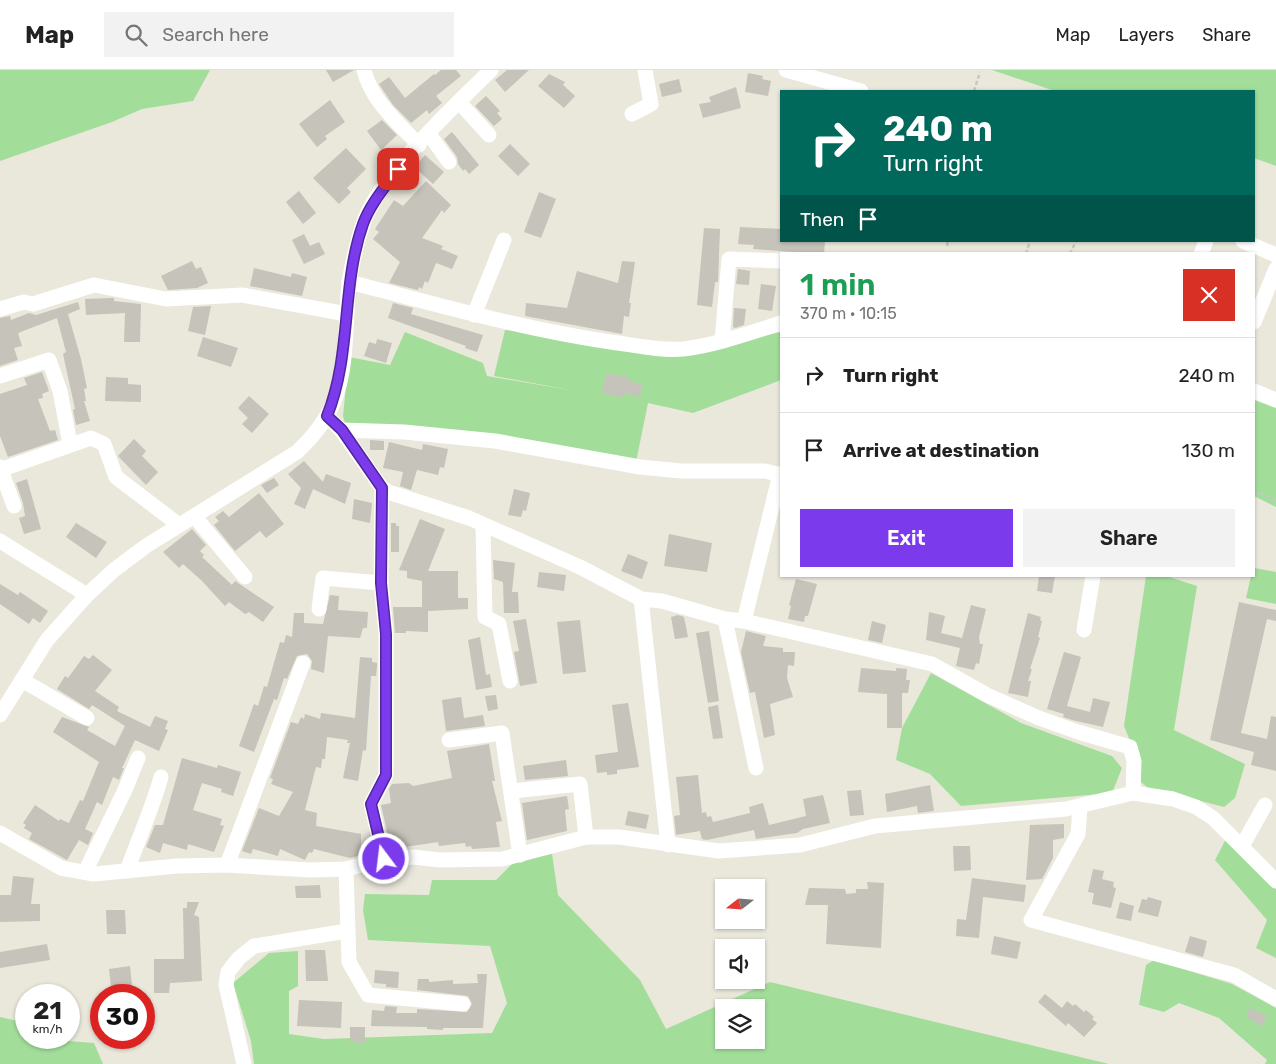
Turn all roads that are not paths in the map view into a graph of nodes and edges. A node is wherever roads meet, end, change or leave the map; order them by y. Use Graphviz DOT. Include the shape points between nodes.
graph roads {
  1 [pos="364,70"];
  2 [pos="491,70"];
  3 [pos="645,70"];
  4 [pos="786,70"];
  5 [pos="821,86"];
  6 [pos="853,90"];
  7 [pos="459,102"];
  8 [pos="632,114"];
  9 [pos="429,134"];
  10 [pos="489,135"];
  11 [pos="419,145"];
  12 [pos="449,162"];
  13 [pos="504,240"];
  14 [pos="1246,242"];
  15 [pos="1276,254"];
  16 [pos="780,261"];
  17 [pos="1276,269"];
  18 [pos="349,282"];
  19 [pos="0,309"];
  20 [pos="347,314"];
  21 [pos="474,315"];
  22 [pos="1255,320"];
  23 [pos="780,323"];
  24 [pos="722,341"];
  25 [pos="0,376"];
  26 [pos="1255,391"];
  27 [pos="1276,400"];
  28 [pos="327,416"];
  29 [pos="342,430"];
  30 [pos="70,444"];
  31 [pos="0,469"];
  32 [pos="780,475"];
  33 [pos="382,488"];
  34 [pos="14,506"];
  35 [pos="195,517"];
  36 [pos="179,525"];
  37 [pos="483,525"];
  38 [pos="0,541"];
  39 [pos="245,577"];
  40 [pos="1093,577"];
  41 [pos="381,583"];
  42 [pos="87,595"];
  43 [pos="641,599"];
  44 [pos="319,609"];
  45 [pos="725,619"];
  46 [pos="744,620"];
  47 [pos="1084,630"];
  48 [pos="303,663"];
  49 [pos="22,680"];
  50 [pos="510,681"];
  51 [pos="0,715"];
  52 [pos="87,718"];
  53 [pos="449,740"];
  54 [pos="138,758"];
  55 [pos="756,768"];
  56 [pos="161,777"];
  57 [pos="512,790"];
  58 [pos="1133,793"];
  59 [pos="1265,805"];
  60 [pos="1080,807"];
  61 [pos="0,833"];
  62 [pos="586,837"];
  63 [pos="668,845"];
  64 [pos="1242,846"];
  65 [pos="520,855"];
  66 [pos="384,859"];
  67 [pos="227,865"];
  68 [pos="346,869"];
  69 [pos="127,871"];
  70 [pos="85,872"];
  71 [pos="1276,881"];
  72 [pos="347,931"];
  73 [pos="1276,999"];
  74 [pos="464,1004"];
  75 [pos="244,1064"];
  1 -- 11 [label="street" via="367,83 387,111"];
  2 -- 7 [label="street"];
  3 -- 8 [label="street" via="651,104"];
  4 -- 5 [label="street"];
  5 -- 6 [label="street"];
  7 -- 9 [label="street"];
  7 -- 10 [label="street"];
  9 -- 11 [label="street"];
  9 -- 12 [label="street"];
  11 -- 18 [label="street" via="381,192 363,223"];
  13 -- 21 [label="street"];
  14 -- 15 [label="street"];
  16 -- 24 [label="street" via="729,259"];
  17 -- 22 [label="street"];
  18 -- 20 [label="street"];
  18 -- 21 [label="street"];
  19 -- 20 [label="street" via="24,302 33,304 94,286 166,299 242,295"];
  20 -- 28 [label="street" via="341,376"];
  21 -- 24 [label="street" via="569,336 652,347 680,349"];
  23 -- 24 [label="street"];
  25 -- 30 [label="street" via="50,360 60,390"];
  26 -- 27 [label="street"];
  28 -- 29 [label="street"];
  28 -- 35 [label="street" via="297,452"];
  29 -- 32 [label="street" via="495,441 640,467 680,471 765,471"];
  29 -- 33 [label="street"];
  30 -- 31 [label="street"];
  30 -- 36 [label="street" via="91,438 104,444 116,477"];
  31 -- 34 [label="street"];
  32 -- 46 [label="street"];
  33 -- 37 [label="street" via="407,500"];
  33 -- 41 [label="street"];
  35 -- 36 [label="street"];
  35 -- 39 [label="street"];
  36 -- 42 [label="street" via="146,546"];
  37 -- 43 [label="street" via="580,567"];
  37 -- 50 [label="street" via="485,617 499,624"];
  38 -- 42 [label="street"];
  40 -- 47 [label="street"];
  41 -- 44 [label="street" via="323,578"];
  41 -- 66 [label="street" via="386,634 386,775 371,804"];
  42 -- 49 [label="street" via="47,640"];
  43 -- 45 [label="street"];
  43 -- 63 [label="street"];
  45 -- 46 [label="street"];
  45 -- 55 [label="street"];
  46 -- 58 [label="street" via="932,664 987,695 1039,718 1130,747 1134,760"];
  48 -- 67 [label="street"];
  49 -- 51 [label="street"];
  49 -- 52 [label="street"];
  53 -- 57 [label="street" via="502,733"];
  54 -- 70 [label="street"];
  56 -- 69 [label="street" via="151,813"];
  57 -- 62 [label="street" via="580,784"];
  57 -- 65 [label="street"];
  58 -- 60 [label="street"];
  58 -- 64 [label="street" via="1173,799 1196,808 1213,818"];
  59 -- 64 [label="street"];
  60 -- 63 [label="street" via="875,826 800,845 719,851"];
  60 -- 73 [label="street" via="1078,834 1031,920 1234,975"];
  61 -- 70 [label="street" via="61,868"];
  62 -- 63 [label="street" via="619,837"];
  62 -- 65 [label="street"];
  64 -- 71 [label="street"];
  65 -- 66 [label="street" via="502,859"];
  66 -- 68 [label="street"];
  67 -- 68 [label="street"];
  67 -- 69 [label="street"];
  68 -- 72 [label="street"];
  69 -- 70 [label="street"];
  72 -- 74 [label="street" via="349,962 368,995"];
  72 -- 75 [label="street" via="254,946 228,972 226,984"];
}
